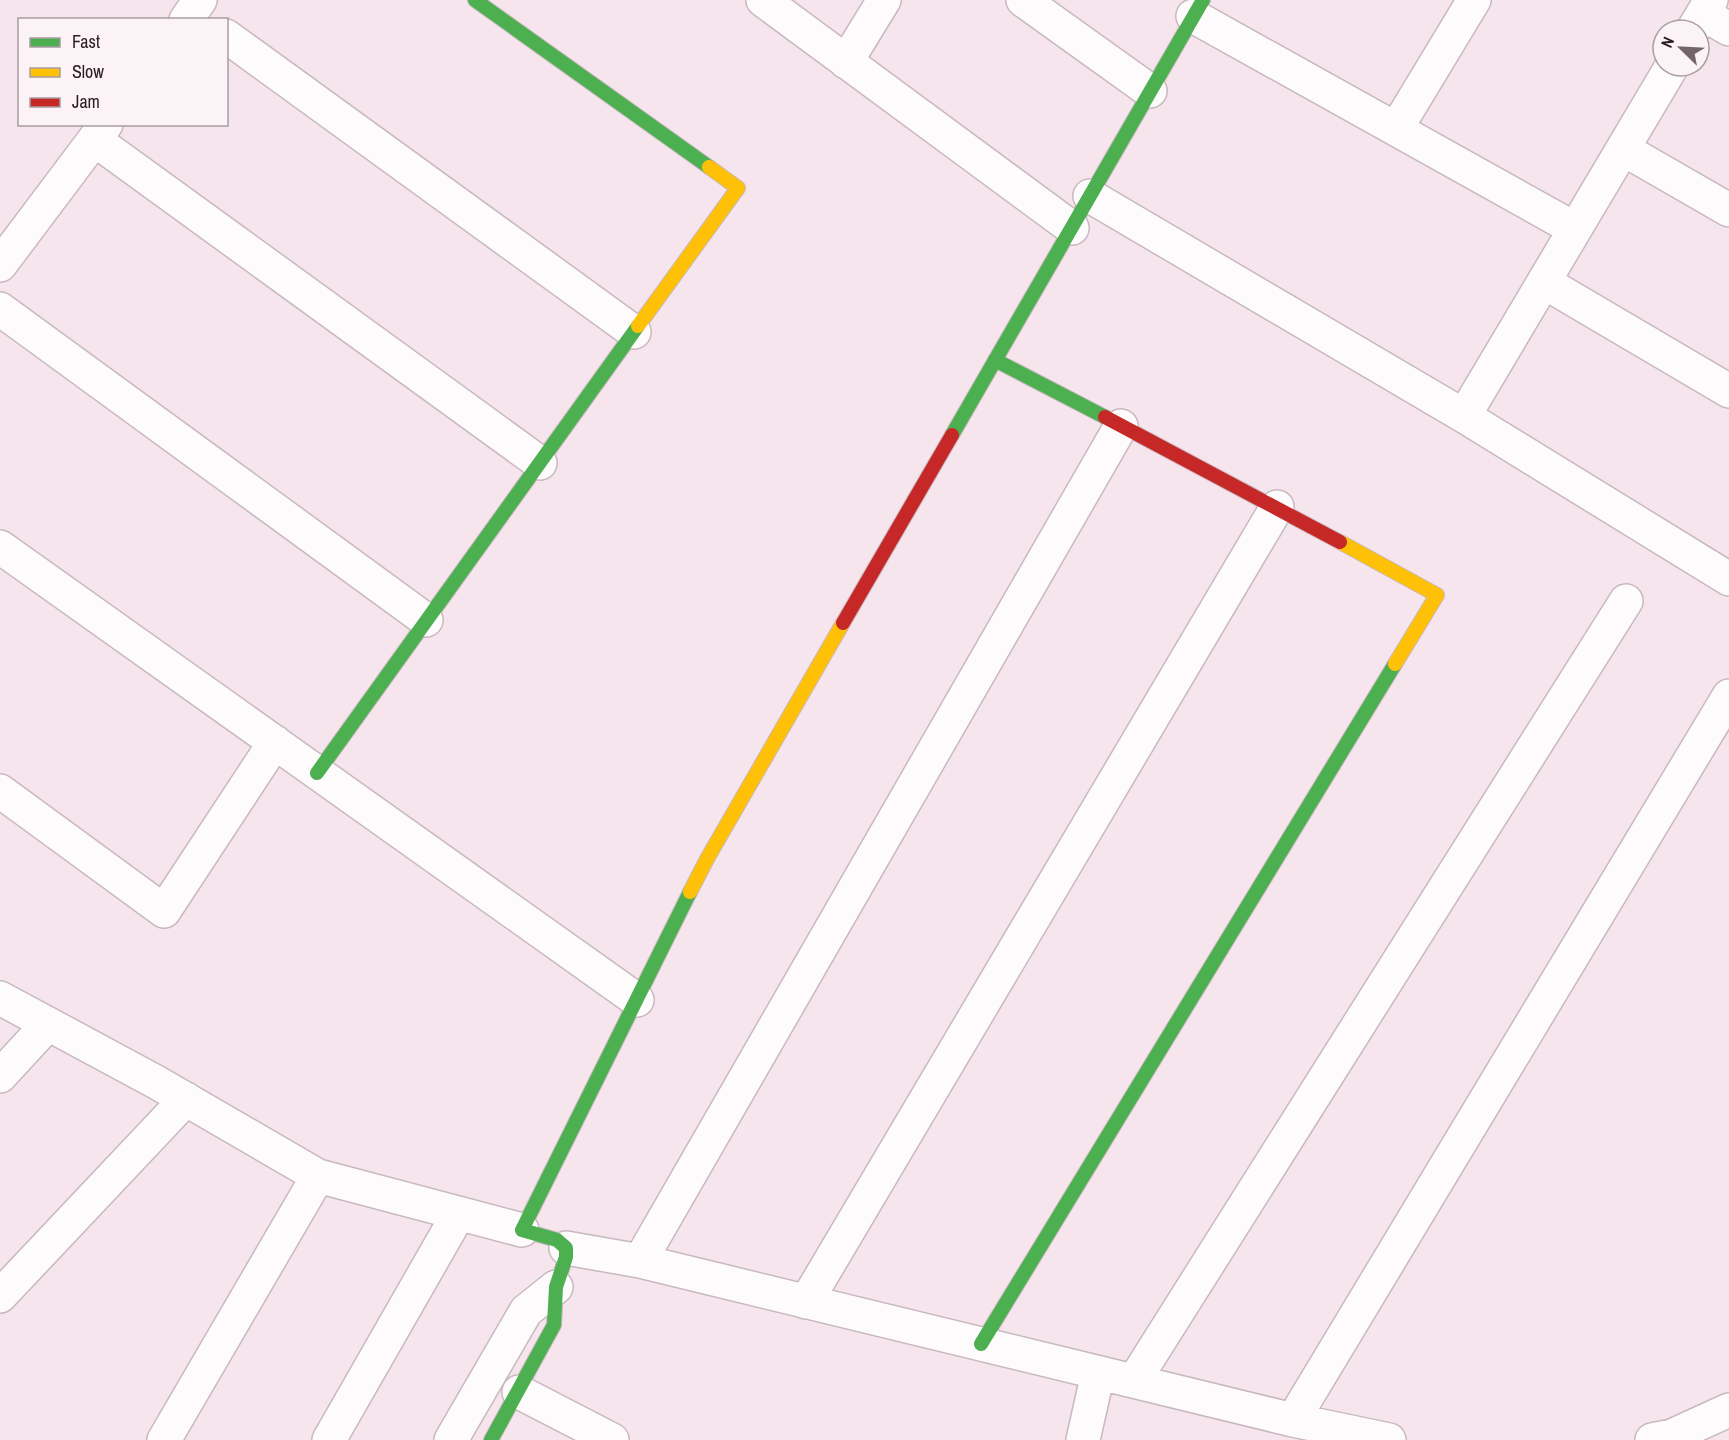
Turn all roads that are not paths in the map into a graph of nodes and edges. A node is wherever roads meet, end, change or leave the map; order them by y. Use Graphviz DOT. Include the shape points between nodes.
graph roads {
  1 [pos="475,0"];
  2 [pos="763,0"];
  3 [pos="884,0"];
  4 [pos="1023,0"];
  5 [pos="1474,0"];
  6 [pos="1198,8"];
  7 [pos="228,37"];
  8 [pos="846,62"];
  9 [pos="1665,78"];
  10 [pos="1150,91"];
  11 [pos="1396,129"];
  12 [pos="101,132"];
  13 [pos="1623,149"];
  14 [pos="1090,196"];
  15 [pos="1729,210"];
  16 [pos="1072,228"];
  17 [pos="1575,229"];
  18 [pos="0,265"];
  19 [pos="1544,282"];
  20 [pos="0,309"];
  21 [pos="634,332"];
  22 [pos="995,360"];
  23 [pos="1729,391"];
  24 [pos="1464,416"];
  25 [pos="1121,426"];
  26 [pos="540,463"];
  27 [pos="1277,507"];
  28 [pos="0,547"];
  29 [pos="1729,579"];
  30 [pos="1626,601"];
  31 [pos="426,620"];
  32 [pos="1729,696"];
  33 [pos="274,742"];
  34 [pos="316,772"];
  35 [pos="0,791"];
  36 [pos="0,998"];
  37 [pos="637,1000"];
  38 [pos="48,1024"];
  39 [pos="0,1076"];
  40 [pos="186,1099"];
  41 [pos="318,1176"];
  42 [pos="459,1214"];
  43 [pos="522,1230"];
  44 [pos="566,1248"];
  45 [pos="640,1261"];
  46 [pos="556,1287"];
  47 [pos="0,1296"];
  48 [pos="806,1302"];
  49 [pos="981,1344"];
  50 [pos="1098,1373"];
  51 [pos="1134,1381"];
  52 [pos="519,1392"];
  53 [pos="1729,1410"];
  54 [pos="1293,1420"];
  55 [pos="164,1440"];
  56 [pos="329,1440"];
  57 [pos="451,1440"];
  58 [pos="491,1440"];
  59 [pos="612,1440"];
  60 [pos="1083,1440"];
  61 [pos="1389,1440"];
  62 [pos="1652,1440"];
  1 -- 21 [label="street" via="738,188"];
  2 -- 8 [label="street"];
  3 -- 8 [label="street"];
  4 -- 10 [label="street"];
  5 -- 11 [label="street"];
  6 -- 10 [label="street"];
  6 -- 11 [label="street"];
  7 -- 21 [label="street"];
  8 -- 16 [label="street"];
  9 -- 13 [label="street"];
  10 -- 14 [label="street"];
  11 -- 17 [label="street"];
  12 -- 18 [label="street"];
  12 -- 26 [label="street"];
  13 -- 15 [label="street"];
  13 -- 17 [label="street"];
  14 -- 16 [label="street"];
  14 -- 24 [label="street"];
  16 -- 22 [label="street"];
  17 -- 19 [label="street"];
  19 -- 23 [label="street"];
  19 -- 24 [label="street"];
  20 -- 31 [label="street"];
  21 -- 26 [label="street"];
  22 -- 25 [label="street"];
  22 -- 37 [label="street" via="707,859"];
  24 -- 29 [label="street"];
  25 -- 27 [label="street"];
  25 -- 45 [label="street"];
  26 -- 31 [label="street"];
  27 -- 48 [label="street"];
  27 -- 49 [label="street" via="1437,595"];
  28 -- 33 [label="street"];
  30 -- 51 [label="street"];
  31 -- 34 [label="street"];
  32 -- 54 [label="street"];
  33 -- 34 [label="street"];
  33 -- 35 [label="street" via="164,911"];
  34 -- 37 [label="street"];
  36 -- 38 [label="street"];
  37 -- 43 [label="street"];
  38 -- 39 [label="street"];
  38 -- 40 [label="street"];
  40 -- 41 [label="street"];
  40 -- 47 [label="street"];
  41 -- 42 [label="street"];
  41 -- 55 [label="street"];
  42 -- 43 [label="street"];
  42 -- 56 [label="street"];
  43 -- 44 [label="street" via="557,1240"];
  44 -- 45 [label="street"];
  44 -- 46 [label="street"];
  45 -- 48 [label="street"];
  46 -- 52 [label="street" via="554,1325"];
  46 -- 57 [label="street" via="526,1311"];
  48 -- 49 [label="street"];
  49 -- 50 [label="street"];
  50 -- 51 [label="street"];
  50 -- 60 [label="street"];
  51 -- 54 [label="street"];
  52 -- 58 [label="street"];
  52 -- 59 [label="street"];
  53 -- 62 [label="street" via="1672,1436"];
  54 -- 61 [label="street"];
}
